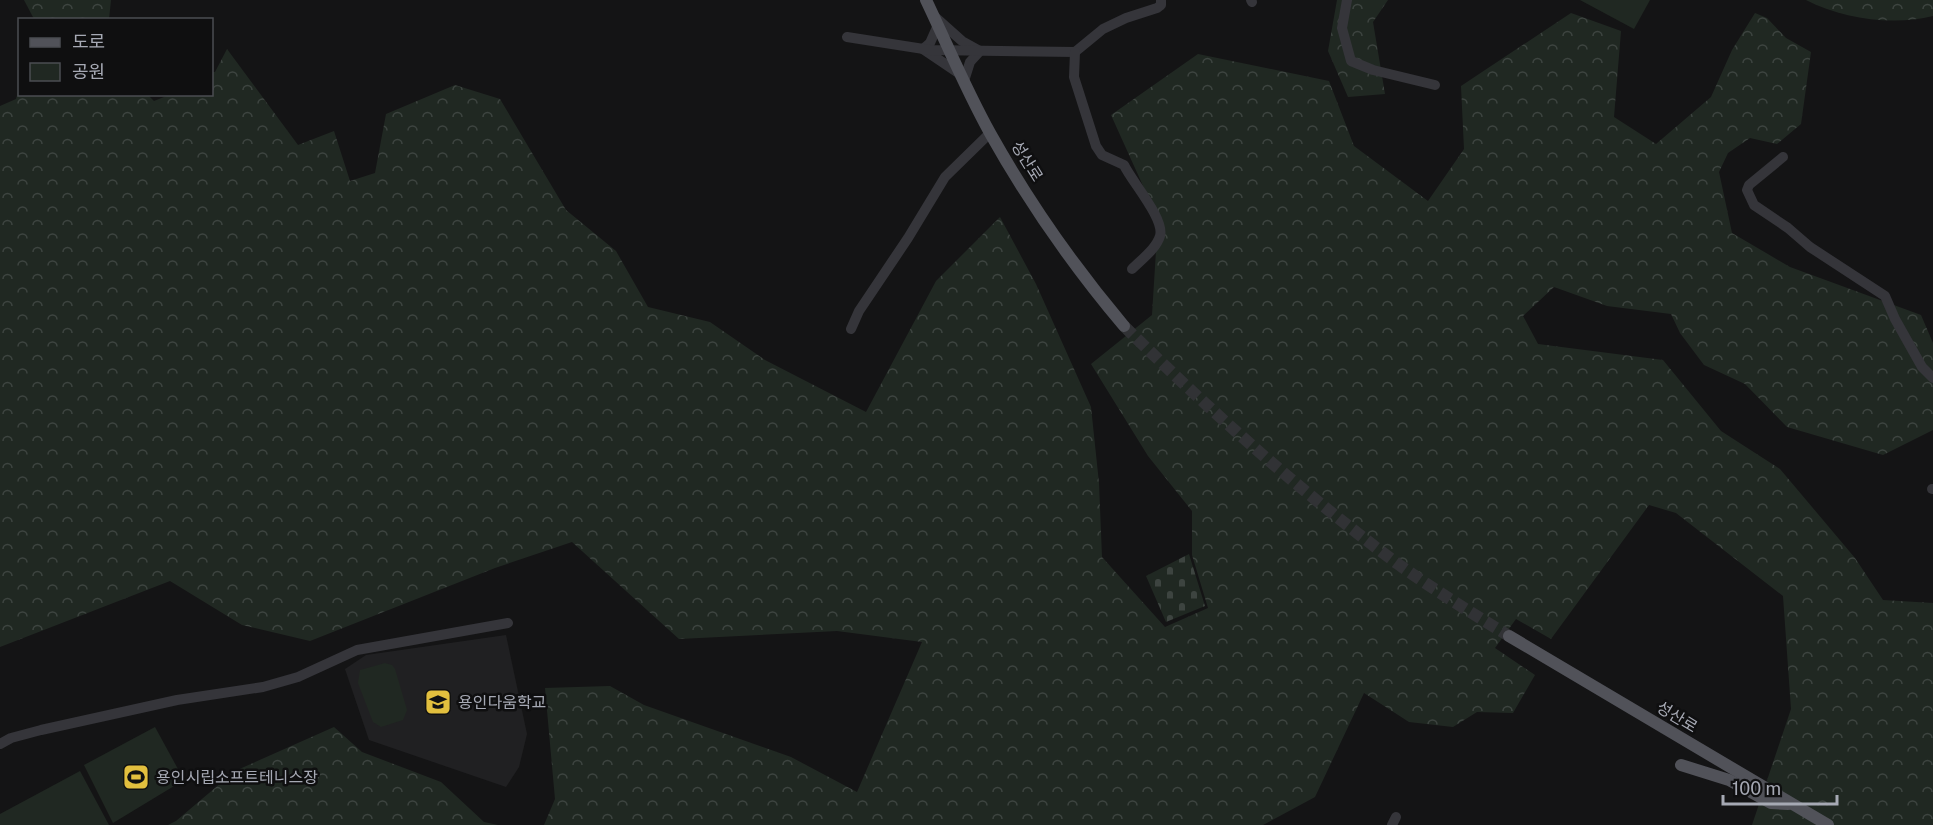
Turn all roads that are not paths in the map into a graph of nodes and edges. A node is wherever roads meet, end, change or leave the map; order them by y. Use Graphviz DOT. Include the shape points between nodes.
graph roads {
  1 [pos="926,0"];
  2 [pos="1161,0"];
  3 [pos="1347,0"];
  4 [pos="936,20"];
  5 [pos="847,37"];
  6 [pos="923,49"];
  7 [pos="949,50"];
  8 [pos="980,51"];
  9 [pos="1075,52"];
  10 [pos="963,78"];
  11 [pos="1435,85"];
  12 [pos="990,133"];
  13 [pos="1783,157"];
  14 [pos="1132,269"];
  15 [pos="1124,326"];
  16 [pos="851,329"];
  17 [pos="1933,378"];
  18 [pos="508,623"];
  19 [pos="1509,636"];
  20 [pos="0,744"];
  21 [pos="1681,765"];
  22 [pos="1792,804"];
  23 [pos="1828,825"];
  1 -- 4 [label="main road, 성산로"];
  2 -- 9 [label="street" via="1157,8 1103,30"];
  3 -- 11 [label="street" via="1342,28 1351,61"];
  4 -- 6 [label="street" via="930,43"];
  4 -- 7 [label="main road, 성산로"];
  4 -- 8 [label="street"];
  5 -- 6 [label="street"];
  6 -- 7 [label="street"];
  6 -- 10 [label="street"];
  7 -- 8 [label="street"];
  7 -- 10 [label="main road, 성산로"];
  8 -- 9 [label="street"];
  8 -- 10 [label="street"];
  9 -- 14 [label="street" via="1074,77 1096,146 1102,155 1124,165 1161,228 1154,247"];
  10 -- 12 [label="main road, 성산로"];
  12 -- 15 [label="main road, 성산로" via="1056,236"];
  12 -- 16 [label="street" via="945,177"];
  13 -- 17 [label="street" via="1749,185 1747,190 1754,205 1810,248 1885,296 1922,367"];
  18 -- 20 [label="street" via="357,650 298,677 263,687 177,700 41,730"];
  19 -- 22 [label="main road, 성산로"];
  21 -- 22 [label="main road" via="1729,780 1771,803"];
  22 -- 23 [label="main road, 성산로"];
}
